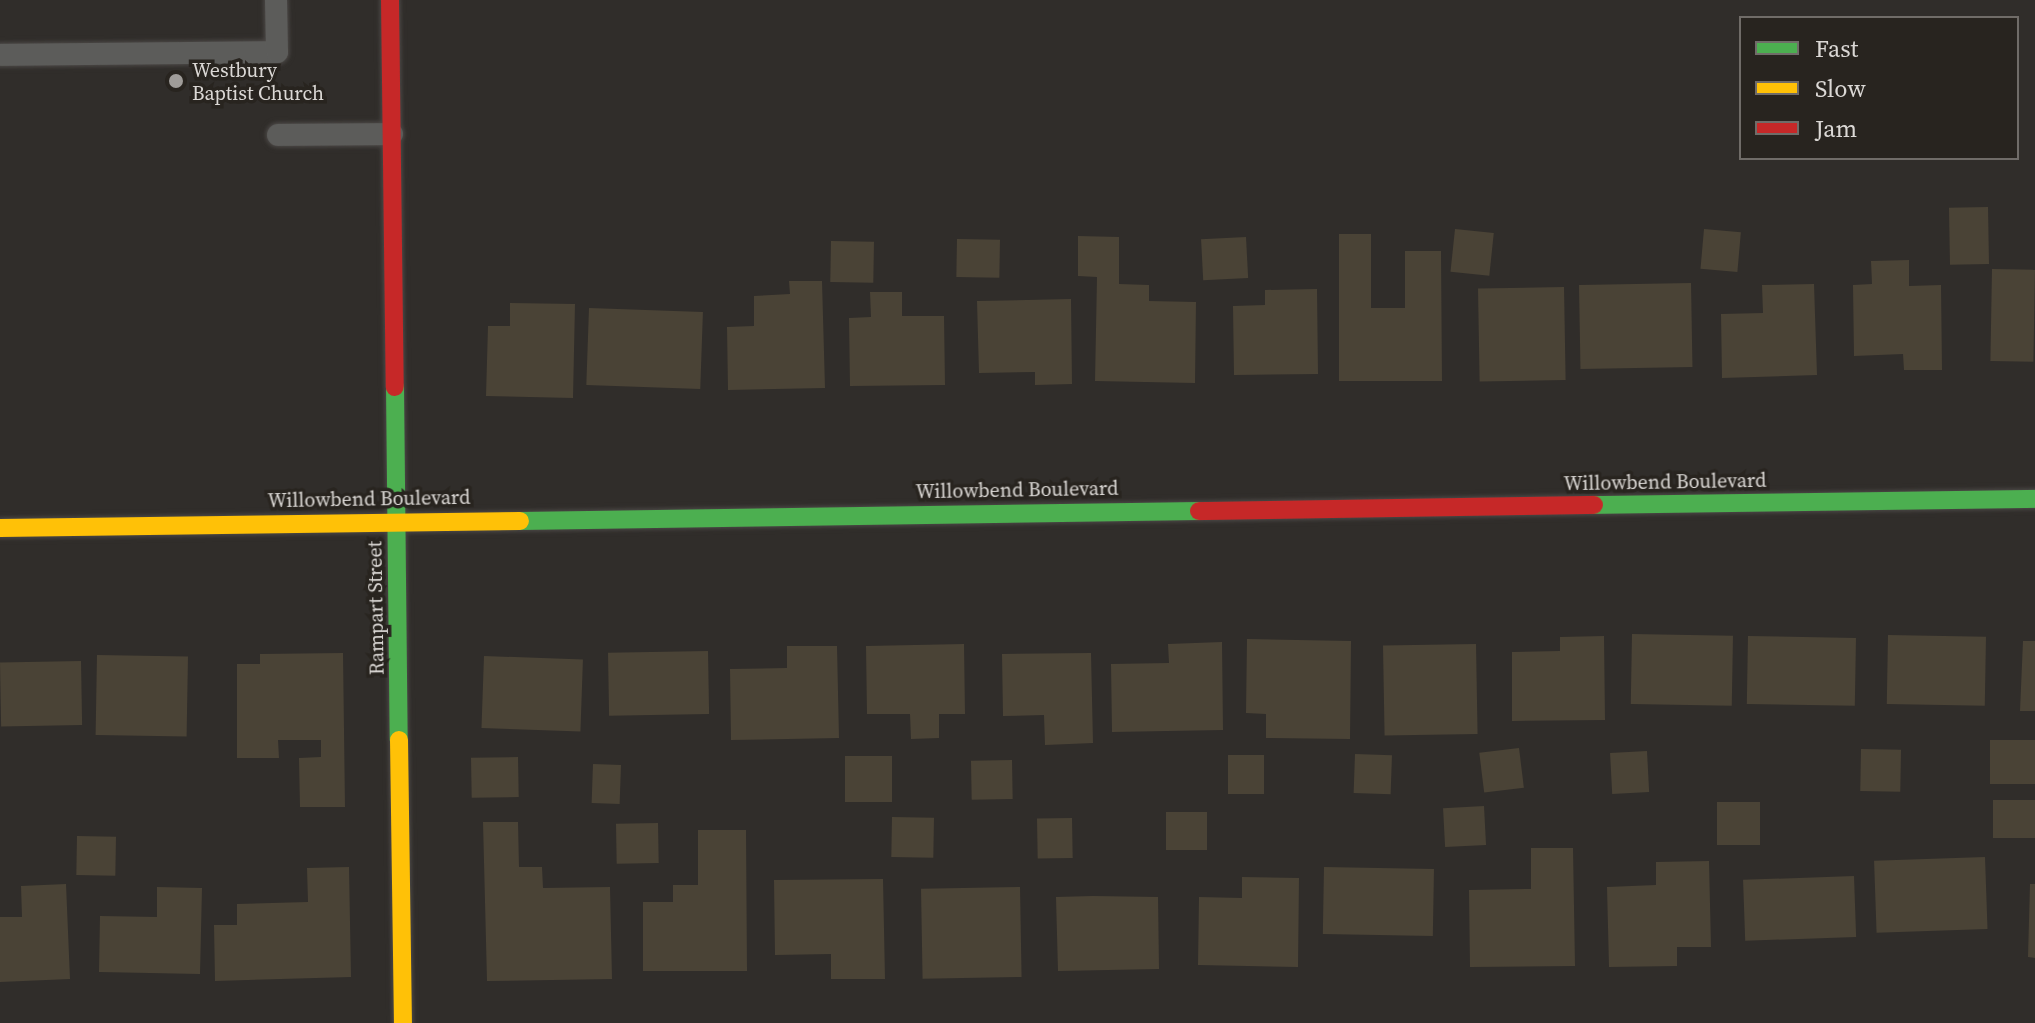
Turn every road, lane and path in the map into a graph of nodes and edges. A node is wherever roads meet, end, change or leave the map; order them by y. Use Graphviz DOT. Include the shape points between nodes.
graph roads {
  1 [pos="276,0"];
  2 [pos="390,0"];
  3 [pos="0,55"];
  4 [pos="392,134"];
  5 [pos="278,135"];
  6 [pos="2035,499"];
  7 [pos="396,520"];
  8 [pos="0,528"];
  9 [pos="403,1023"];
  1 -- 3 [label="lane" via="277,52"];
  2 -- 4 [label="main road, Rampart Street"];
  4 -- 5 [label="lane"];
  4 -- 7 [label="main road, Rampart Street"];
  6 -- 7 [label="main road, Willowbend Boulevard"];
  7 -- 8 [label="main road, Willowbend Boulevard"];
  7 -- 9 [label="main road, Rampart Street"];
}
